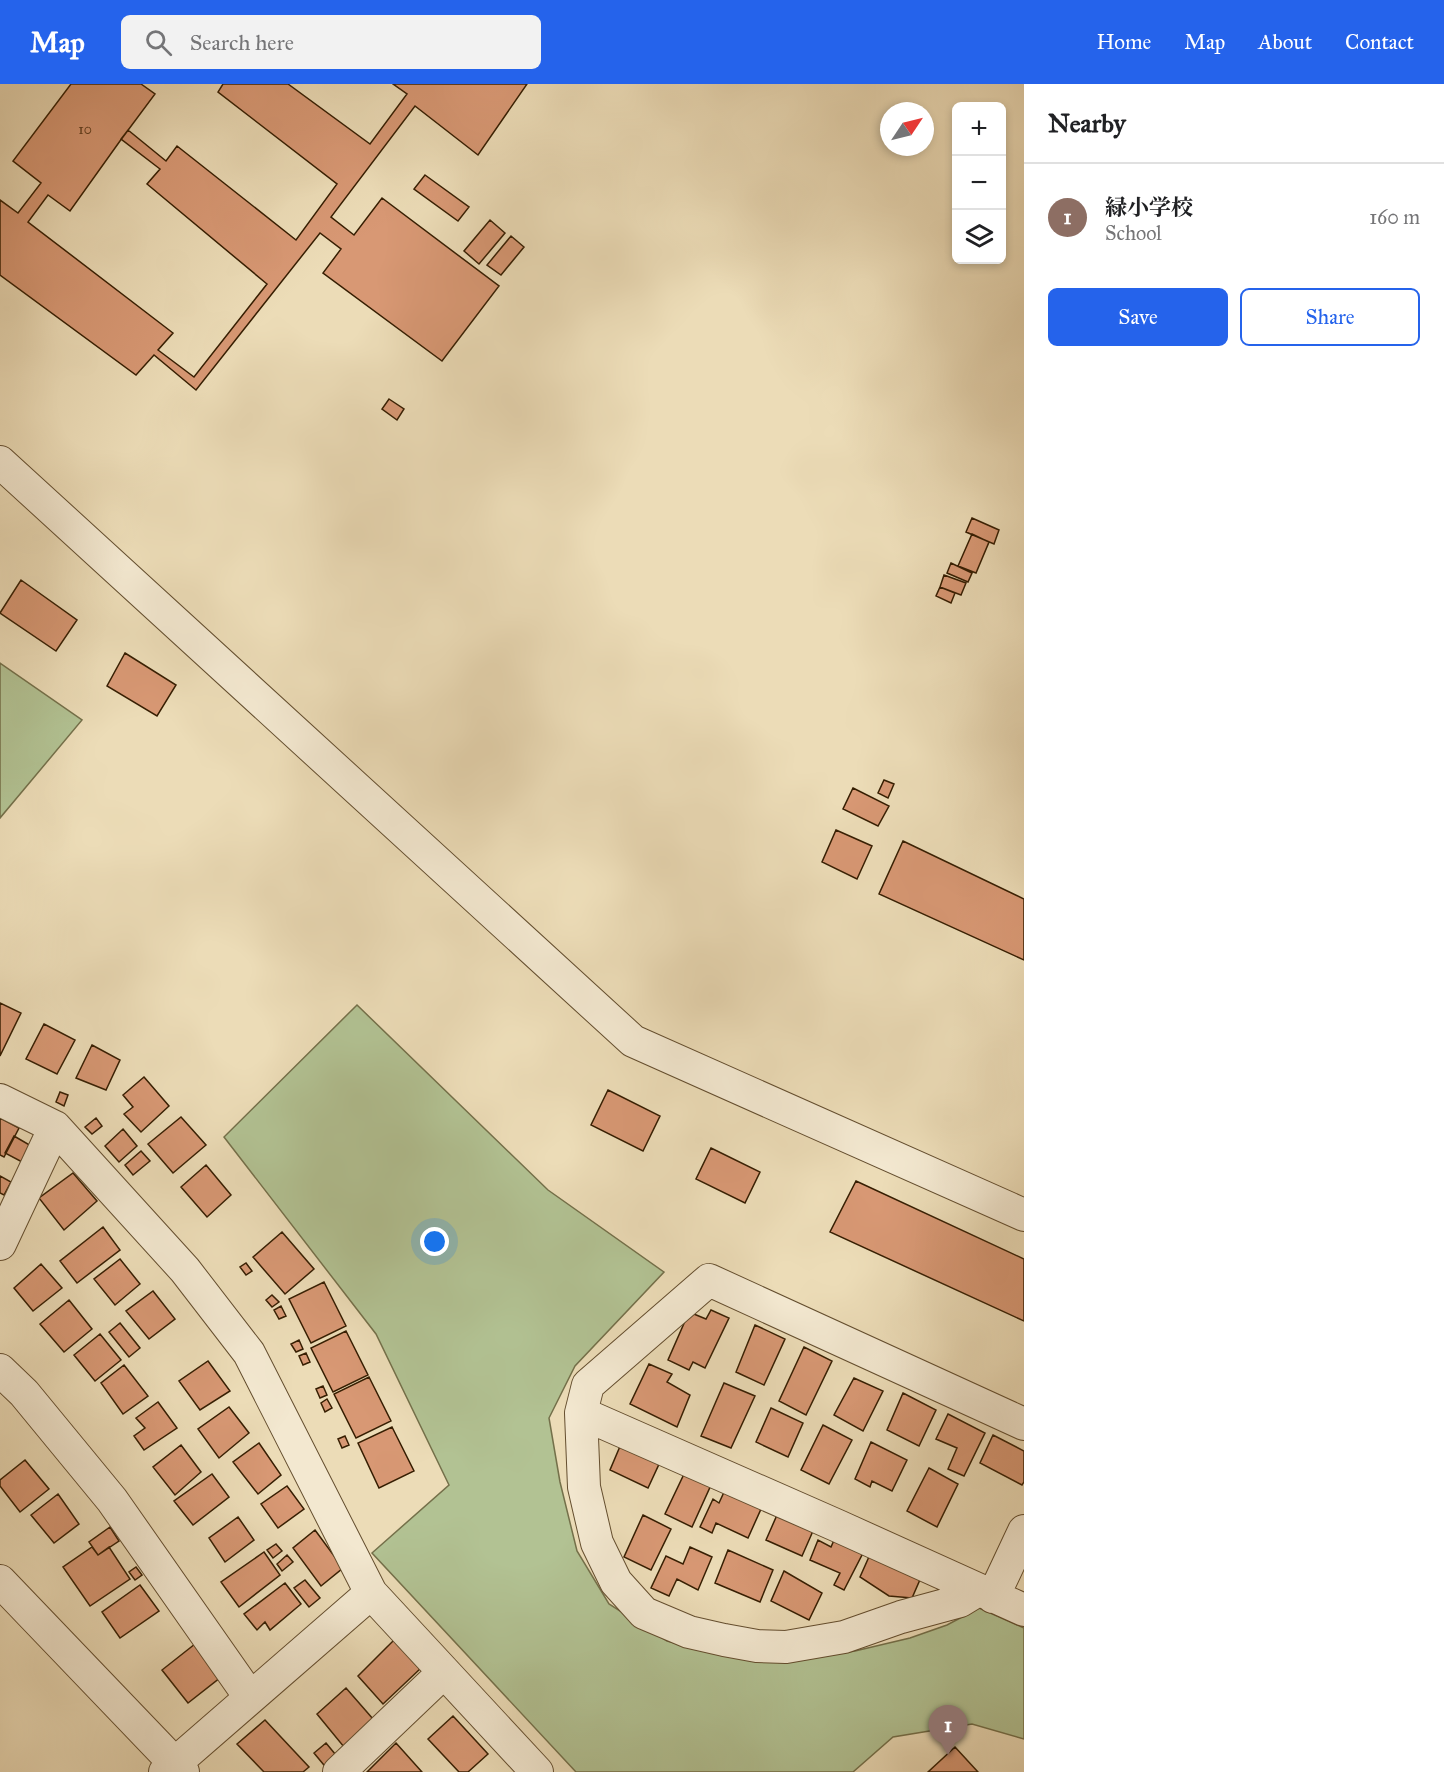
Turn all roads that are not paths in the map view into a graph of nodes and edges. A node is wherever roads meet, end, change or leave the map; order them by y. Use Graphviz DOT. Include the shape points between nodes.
graph roads {
  1 [pos="0,462"];
  2 [pos="0,1100"];
  3 [pos="55,1128"];
  4 [pos="1024,1215"];
  5 [pos="0,1244"];
  6 [pos="0,1370"];
  7 [pos="581,1413"];
  8 [pos="1024,1424"];
  9 [pos="1024,1531"];
  10 [pos="0,1581"];
  11 [pos="371,1593"];
  12 [pos="986,1594"];
  13 [pos="1024,1610"];
  14 [pos="444,1672"];
  15 [pos="250,1697"];
  16 [pos="174,1769"];
  17 [pos="339,1772"];
  18 [pos="537,1772"];
  1 -- 4 [label="street" via="633,1041"];
  2 -- 3 [label="street"];
  3 -- 5 [label="street"];
  3 -- 11 [label="street" via="185,1270 249,1353"];
  6 -- 15 [label="street" via="24,1393 112,1500"];
  7 -- 8 [label="street" via="588,1385 709,1280"];
  7 -- 12 [label="street"];
  7 -- 12 [label="street" via="585,1487 597,1543 616,1582 645,1613 689,1632 756,1646 786,1647 844,1637"];
  9 -- 12 [label="street"];
  10 -- 16 [label="street"];
  11 -- 14 [label="street"];
  11 -- 15 [label="street"];
  12 -- 13 [label="street"];
  14 -- 17 [label="street"];
  14 -- 18 [label="street"];
  15 -- 16 [label="street"];
}
